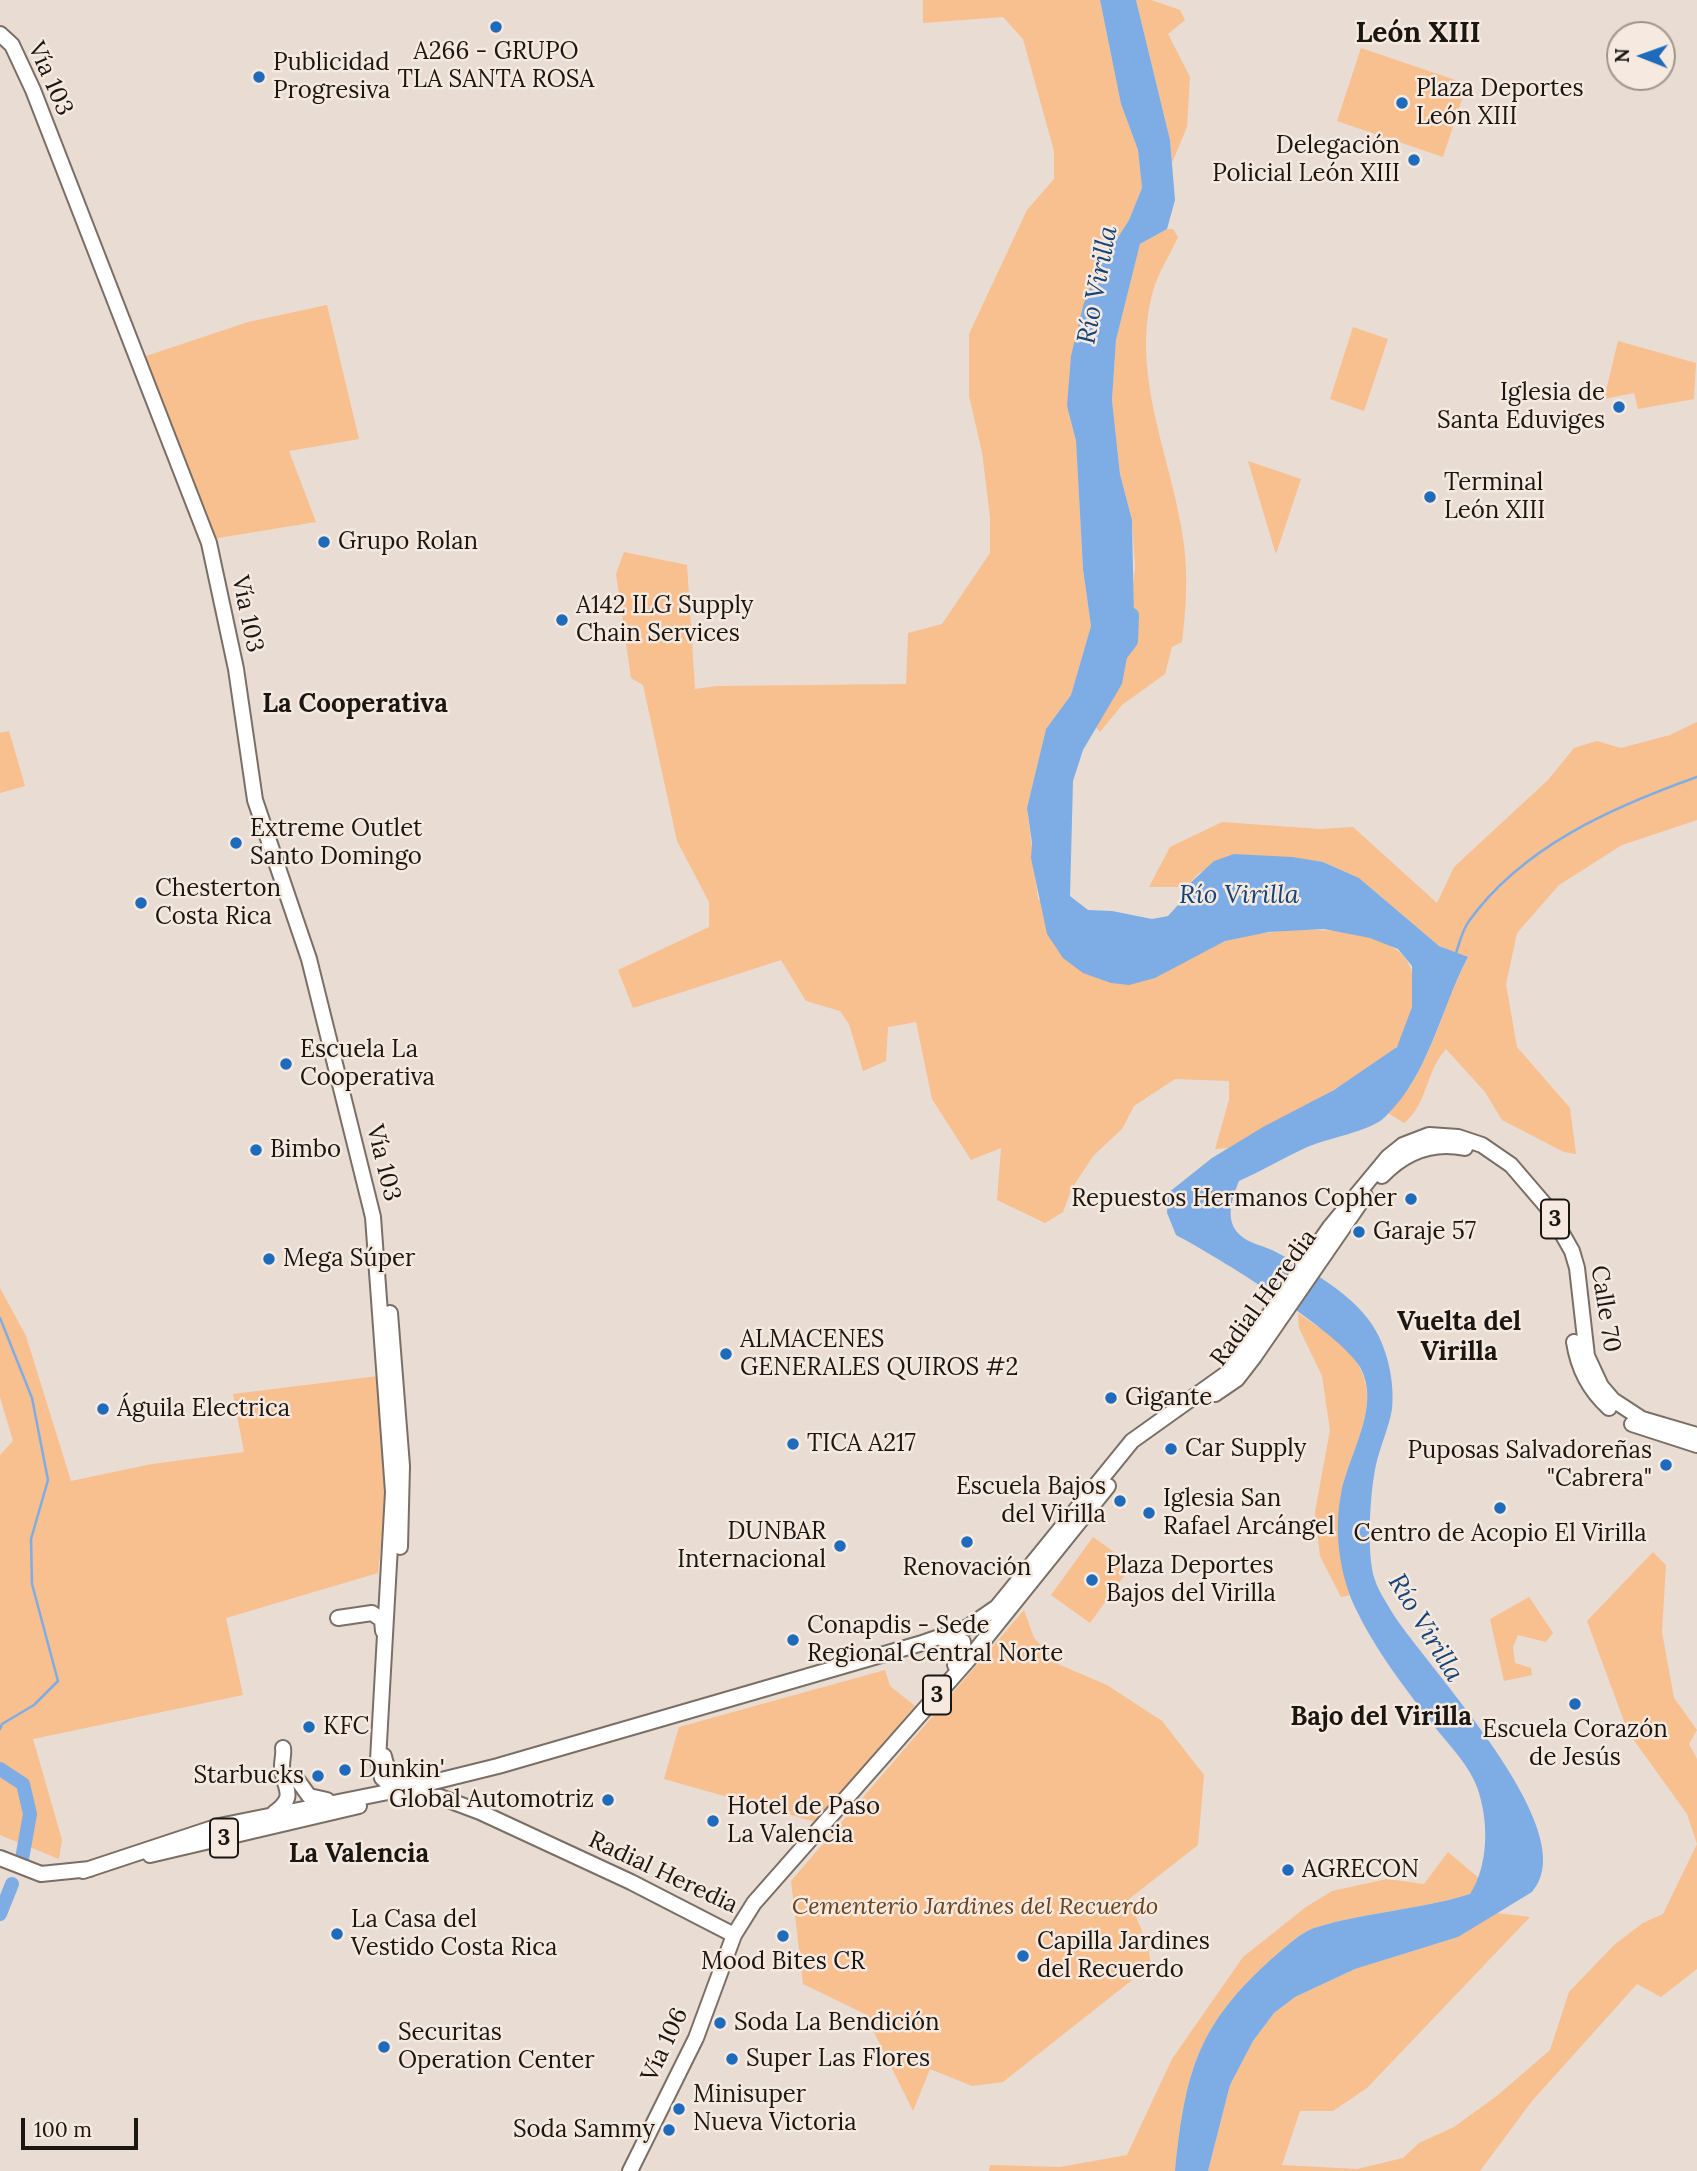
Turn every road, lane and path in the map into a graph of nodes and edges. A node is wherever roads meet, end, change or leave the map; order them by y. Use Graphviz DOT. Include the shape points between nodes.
graph roads {
  1 [pos="0,34"];
  2 [pos="374,1229"];
  3 [pos="1335,1230"];
  4 [pos="388,1300"];
  5 [pos="1249,1355"];
  6 [pos="390,1423"];
  7 [pos="1697,1435"];
  8 [pos="1697,1445"];
  9 [pos="391,1594"];
  10 [pos="338,1618"];
  11 [pos="919,1644"];
  12 [pos="383,1688"];
  13 [pos="381,1735"];
  14 [pos="283,1748"];
  15 [pos="498,1766"];
  16 [pos="296,1777"];
  17 [pos="449,1778"];
  18 [pos="393,1791"];
  19 [pos="413,1796"];
  20 [pos="350,1799"];
  21 [pos="448,1800"];
  22 [pos="302,1807"];
  23 [pos="269,1815"];
  24 [pos="824,1821"];
  25 [pos="0,1858"];
  26 [pos="138,1858"];
  27 [pos="83,1871"];
  28 [pos="734,1935"];
  29 [pos="630,2171"];
  1 -- 2 [label="main road, Vía 103" via="12,45 33,90 209,543 236,669 255,800 309,959"];
  2 -- 4 [label="main road, Vía 103"];
  2 -- 6 [label="main road, Vía 103"];
  3 -- 5 [label="main road, Radial Heredia / 3"];
  3 -- 7 [label="main road, Calle 70 / 3" via="1363,1184 1403,1145 1443,1135 1492,1149 1548,1207 1565,1236 1577,1268 1587,1356 1601,1386 1642,1419"];
  3 -- 8 [label="main road, Calle 70 / 3" via="1407,1155 1441,1146 1484,1155 1540,1212 1559,1243 1568,1274 1578,1364 1596,1395 1637,1427"];
  4 -- 6 [label="main road"];
  4 -- 9 [label="main road, Vía 103" via="402,1466"];
  5 -- 11 [label="main road, Radial Heredia / 3" via="1132,1441 997,1607 968,1627"];
  5 -- 24 [label="main road, Radial Heredia / 3" via="1225,1388 1140,1446 968,1660"];
  6 -- 9 [label="main road, Vía 103"];
  9 -- 12 [label="main road, Vía 103"];
  9 -- 17 [label="main road" via="395,1620 383,1750 386,1766 393,1776 405,1781"];
  10 -- 12 [label="main road" via="372,1613 382,1620"];
  11 -- 15 [label="main road, Radial Heredia / 3"];
  11 -- 24 [label="main road" via="959,1639 964,1652"];
  12 -- 13 [label="main road, Vía 103"];
  13 -- 18 [label="main road" via="379,1768"];
  13 -- 20 [label="main road" via="374,1751 372,1783 366,1792"];
  14 -- 23 [label="main road" via="288,1795 284,1805"];
  15 -- 17 [label="main road, Radial Heredia / 3"];
  15 -- 21 [label="main road" via="458,1782"];
  16 -- 20 [label="main road" via="309,1796"];
  17 -- 18 [label="main road, Radial Heredia / 3"];
  18 -- 19 [label="main road"];
  18 -- 20 [label="main road, Radial Heredia / 3"];
  19 -- 21 [label="main road, Radial Heredia / 3"];
  19 -- 26 [label="main road, Radial Heredia / 3"];
  20 -- 22 [label="main road, Radial Heredia / 3"];
  21 -- 28 [label="main road, Radial Heredia / 3" via="631,1882"];
  22 -- 23 [label="main road, Radial Heredia / 3"];
  22 -- 26 [label="main road" via="295,1815 198,1837"];
  23 -- 27 [label="main road, Radial Heredia / 3" via="172,1839"];
  24 -- 28 [label="main road, Radial Heredia / 3" via="759,1897"];
  25 -- 27 [label="main road, Radial Heredia / 3" via="41,1874"];
  26 -- 27 [label="main road, Radial Heredia / 3"];
  28 -- 29 [label="main road, Vía 106" via="696,2038"];
}
